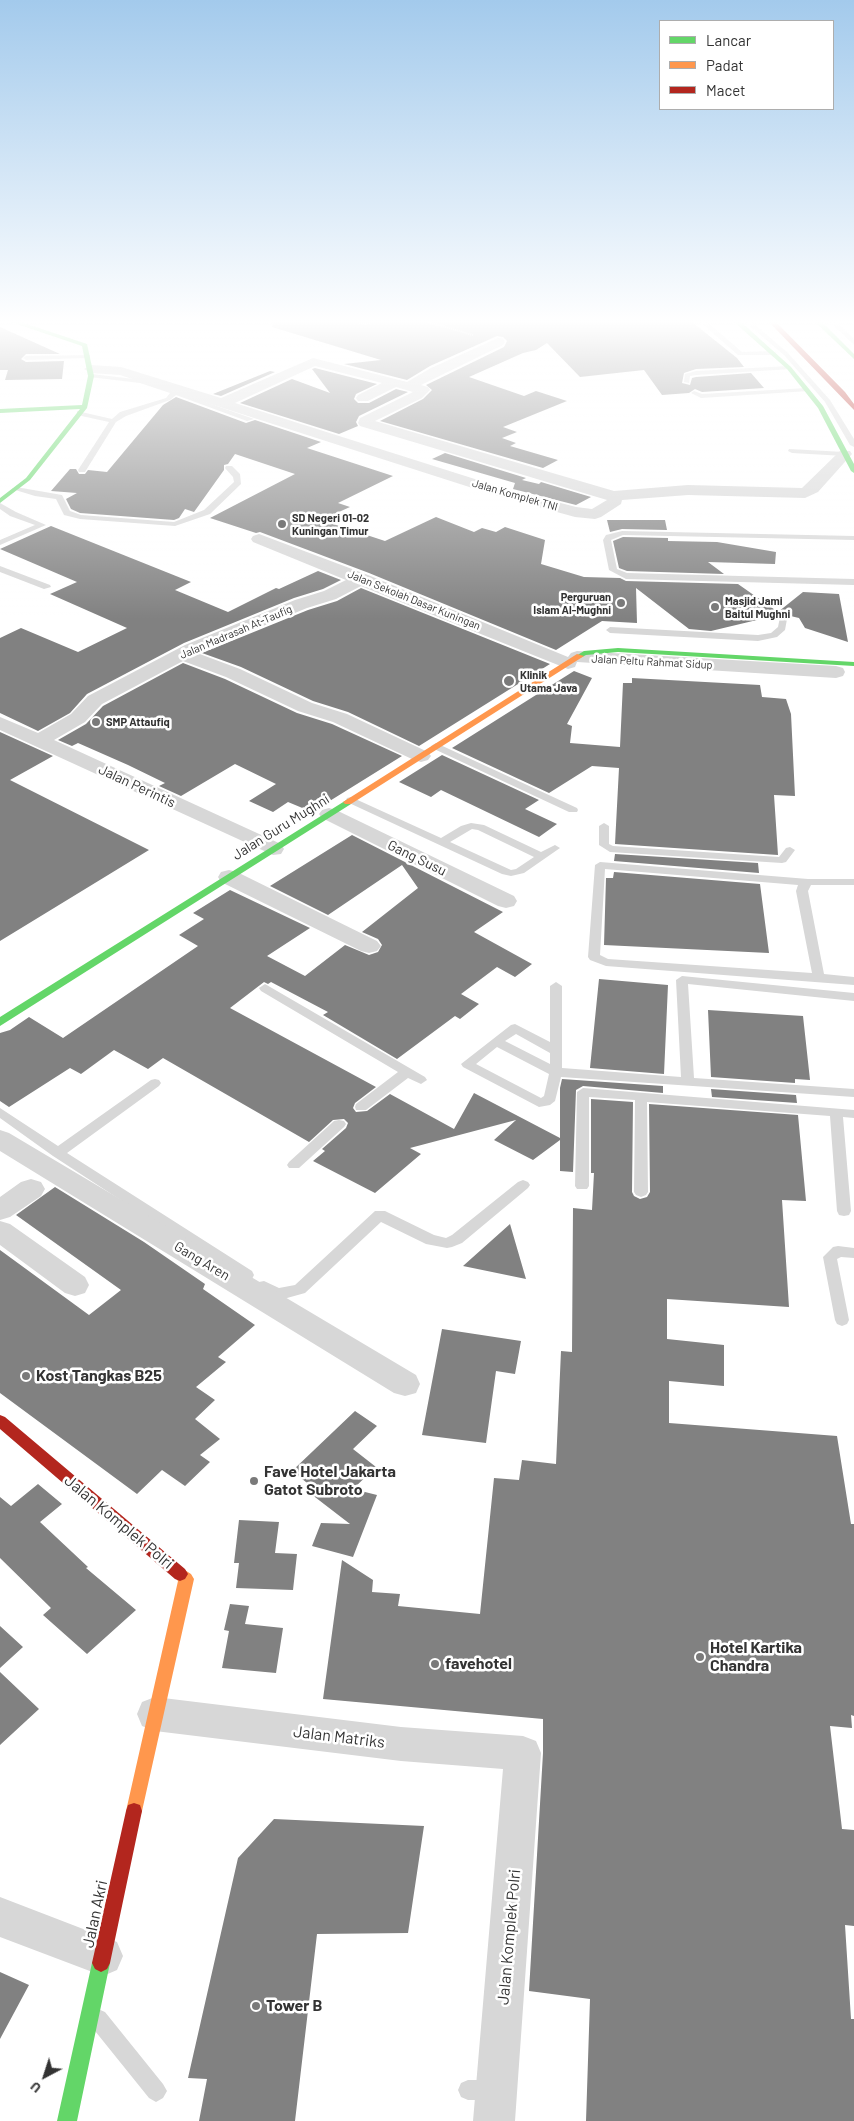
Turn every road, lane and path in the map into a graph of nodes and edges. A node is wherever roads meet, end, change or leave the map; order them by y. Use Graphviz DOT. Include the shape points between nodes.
graph roads {
  1 [pos="73,421"];
  2 [pos="112,421"];
  3 [pos="278,421"];
  4 [pos="365,421"];
  5 [pos="397,421"];
  6 [pos="831,421"];
  7 [pos="837,421"];
  8 [pos="380,428"];
  9 [pos="850,449"];
  10 [pos="792,451"];
  11 [pos="229,468"];
  12 [pos="82,470"];
  13 [pos="854,471"];
  14 [pos="16,489"];
  15 [pos="613,496"];
  16 [pos="0,501"];
  17 [pos="0,505"];
  18 [pos="854,538"];
  19 [pos="259,539"];
  20 [pos="0,543"];
  21 [pos="0,569"];
  22 [pos="362,579"];
  23 [pos="854,582"];
  24 [pos="47,587"];
  25 [pos="783,619"];
  26 [pos="610,630"];
  27 [pos="660,633"];
  28 [pos="659,652"];
  29 [pos="182,654"];
  30 [pos="573,660"];
  31 [pos="752,662"];
  32 [pos="854,664"];
  33 [pos="836,672"];
  34 [pos="0,723"];
  35 [pos="39,742"];
  36 [pos="428,751"];
  37 [pos="351,800"];
  38 [pos="573,810"];
  39 [pos="329,814"];
  40 [pos="604,826"];
  41 [pos="443,842"];
  42 [pos="555,848"];
  43 [pos="273,849"];
  44 [pos="790,850"];
  45 [pos="542,857"];
  46 [pos="229,877"];
  47 [pos="808,882"];
  48 [pos="854,882"];
  49 [pos="506,901"];
  50 [pos="369,946"];
  51 [pos="819,976"];
  52 [pos="854,981"];
  53 [pos="556,986"];
  54 [pos="265,988"];
  55 [pos="854,996"];
  56 [pos="0,1022"];
  57 [pos="497,1042"];
  58 [pos="556,1052"];
  59 [pos="407,1072"];
  60 [pos="556,1072"];
  61 [pos="421,1080"];
  62 [pos="688,1081"];
  63 [pos="156,1082"];
  64 [pos="854,1092"];
  65 [pos="641,1096"];
  66 [pos="360,1107"];
  67 [pos="0,1112"];
  68 [pos="836,1112"];
  69 [pos="854,1114"];
  70 [pos="339,1124"];
  71 [pos="0,1139"];
  72 [pos="58,1153"];
  73 [pos="294,1164"];
  74 [pos="523,1185"];
  75 [pos="582,1186"];
  76 [pos="31,1189"];
  77 [pos="641,1192"];
  78 [pos="0,1210"];
  79 [pos="844,1211"];
  80 [pos="0,1231"];
  81 [pos="854,1253"];
  82 [pos="75,1285"];
  83 [pos="842,1320"];
  84 [pos="404,1384"];
  85 [pos="0,1421"];
  86 [pos="164,1676"];
  87 [pos="155,1714"];
  88 [pos="523,1753"];
  89 [pos="0,1917"];
  90 [pos="103,1956"];
  91 [pos="91,2011"];
  92 [pos="156,2091"];
  93 [pos="486,2100"];
  94 [pos="67,2121"];
  1 -- 14 [label="main road" via="28,479"];
  2 -- 12 [label="lane"];
  3 -- 15 [label="street, Jalan Komplek TNI" via="494,490 575,512 595,514 615,501"];
  4 -- 8 [label="street"];
  5 -- 8 [label="street"];
  6 -- 9 [label="main road"];
  7 -- 9 [label="lane"];
  8 -- 15 [label="street"];
  9 -- 10 [label="lane"];
  9 -- 13 [label="main road"];
  9 -- 15 [label="street" via="812,489 805,492 688,490"];
  11 -- 14 [label="lane" via="238,476 238,482 207,512 175,524 80,517 67,513 61,494 34,494"];
  14 -- 16 [label="main road"];
  17 -- 20 [label="lane" via="12,514 42,524"];
  18 -- 23 [label="lane" via="622,533 607,540 613,570 626,576"];
  19 -- 22 [label="street, Jalan Sekolah Dasar Kuningan"];
  21 -- 24 [label="lane"];
  22 -- 29 [label="street, Jalan Madrasah At-Taufig"];
  22 -- 30 [label="street, Jalan Sekolah Dasar Kuningan"];
  25 -- 27 [label="lane" via="782,628 774,635 758,638"];
  26 -- 27 [label="lane"];
  27 -- 28 [label="lane"];
  28 -- 30 [label="main road, Jalan Peltu Rahmat Sidup" via="598,651"];
  28 -- 31 [label="main road, Jalan Peltu Rahmat Sidup"];
  29 -- 35 [label="street, Jalan Madrasah At-Taufig" via="95,700 78,718"];
  29 -- 36 [label="street" via="234,673 305,707"];
  30 -- 31 [label="street, Jalan Peltu Rahmat Sidup"];
  30 -- 36 [label="main road, Jalan Guru Mughni"];
  31 -- 32 [label="main road, Jalan Peltu Rahmat Sidup"];
  31 -- 33 [label="street, Jalan Peltu Rahmat Sidup"];
  34 -- 35 [label="street, Jalan Perintis"];
  35 -- 43 [label="street, Jalan Perintis"];
  36 -- 37 [label="main road, Jalan Guru Mughni"];
  36 -- 38 [label="lane"];
  37 -- 39 [label="main road, Jalan Guru Mughni"];
  37 -- 41 [label="lane"];
  39 -- 43 [label="main road, Jalan Guru Mughni"];
  39 -- 49 [label="street, Gang Susu"];
  40 -- 44 [label="lane" via="604,845 610,849 782,860"];
  41 -- 45 [label="lane" via="512,873"];
  41 -- 45 [label="lane" via="464,828 480,827"];
  42 -- 45 [label="lane"];
  43 -- 46 [label="main road, Jalan Guru Mughni"];
  46 -- 50 [label="street"];
  46 -- 56 [label="main road, Jalan Guru Mughni"];
  47 -- 48 [label="lane"];
  47 -- 51 [label="lane" via="802,891"];
  47 -- 51 [label="lane" via="600,865 594,957 606,962"];
  51 -- 52 [label="lane"];
  53 -- 58 [label="lane"];
  54 -- 59 [label="lane"];
  55 -- 62 [label="lane" via="682,980"];
  57 -- 58 [label="lane" via="515,1028"];
  57 -- 60 [label="lane"];
  57 -- 60 [label="lane" via="467,1064 539,1103 550,1098"];
  58 -- 60 [label="lane"];
  59 -- 61 [label="lane"];
  59 -- 66 [label="lane"];
  60 -- 62 [label="lane"];
  62 -- 64 [label="lane"];
  63 -- 72 [label="lane"];
  65 -- 68 [label="lane"];
  65 -- 75 [label="lane" via="583,1092"];
  65 -- 77 [label="lane"];
  67 -- 72 [label="lane"];
  68 -- 69 [label="lane"];
  68 -- 79 [label="lane"];
  70 -- 73 [label="lane"];
  71 -- 84 [label="street, Gang Aren"];
  72 -- 74 [label="lane" via="254,1281 277,1293 287,1294 300,1289 380,1215 431,1240 447,1243 457,1239"];
  76 -- 78 [label="street"];
  80 -- 82 [label="street"];
  81 -- 83 [label="lane" via="838,1251 830,1257"];
  85 -- 86 [label="main road, Jalan Komplek Polri" via="186,1579"];
  86 -- 87 [label="main road, Jalan Akri"];
  87 -- 88 [label="street, Jalan Matriks" via="401,1744"];
  87 -- 90 [label="main road, Jalan Akri"];
  88 -- 93 [label="street, Jalan Komplek Polri"];
  89 -- 90 [label="street"];
  90 -- 91 [label="main road, Jalan Akri"];
  91 -- 92 [label="lane"];
  91 -- 94 [label="main road, Jalan Akri"];
}
